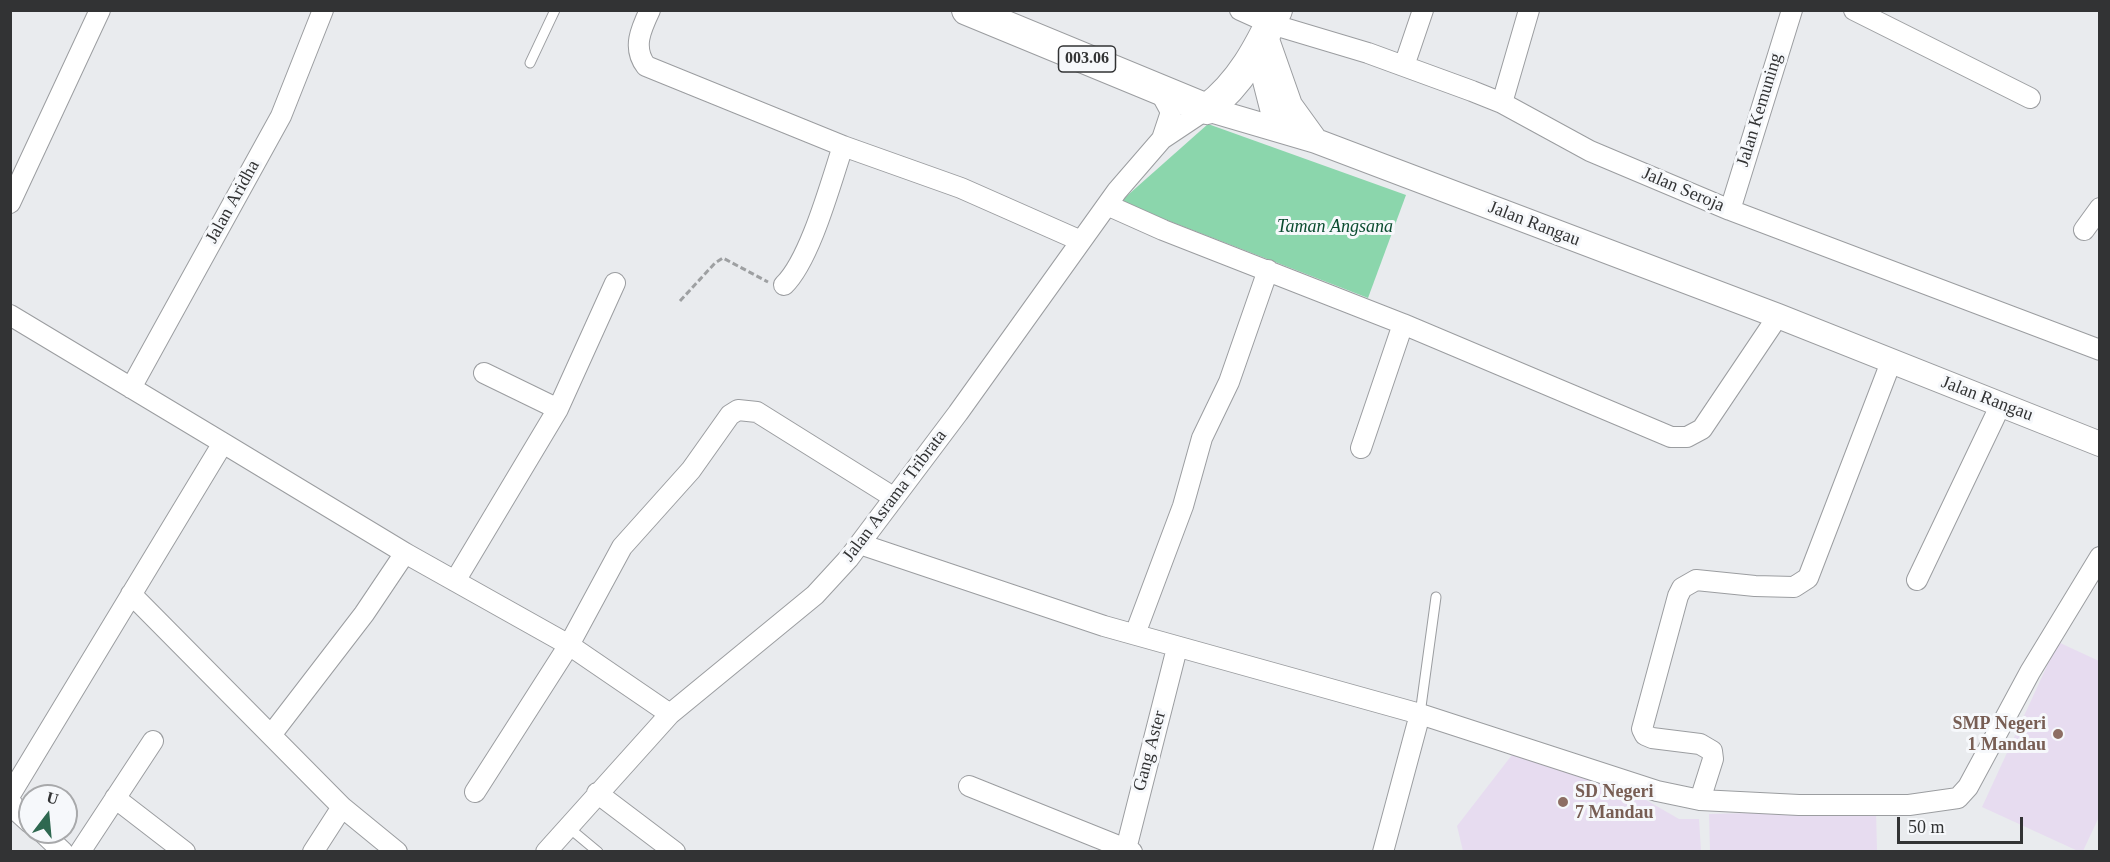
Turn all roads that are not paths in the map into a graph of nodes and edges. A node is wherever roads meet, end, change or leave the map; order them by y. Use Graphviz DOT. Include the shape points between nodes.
graph roads {
  1 [pos="100,10"];
  2 [pos="323,10"];
  3 [pos="555,10"];
  4 [pos="650,10"];
  5 [pos="967,10"];
  6 [pos="1240,10"];
  7 [pos="1423,10"];
  8 [pos="1528,10"];
  9 [pos="1792,10"];
  10 [pos="1854,10"];
  11 [pos="1267,29"];
  12 [pos="530,63"];
  13 [pos="1404,66"];
  14 [pos="2030,98"];
  15 [pos="1182,102"];
  16 [pos="1502,103"];
  17 [pos="1277,128"];
  18 [pos="1162,139"];
  19 [pos="1316,141"];
  20 [pos="843,146"];
  21 [pos="10,203"];
  22 [pos="1107,205"];
  23 [pos="2100,208"];
  24 [pos="1730,210"];
  25 [pos="2084,230"];
  26 [pos="1081,241"];
  27 [pos="1268,270"];
  28 [pos="615,283"];
  29 [pos="784,285"];
  30 [pos="10,315"];
  31 [pos="1778,316"];
  32 [pos="1403,324"];
  33 [pos="2100,350"];
  34 [pos="1891,362"];
  35 [pos="484,373"];
  36 [pos="131,388"];
  37 [pos="2001,404"];
  38 [pos="558,409"];
  39 [pos="222,443"];
  40 [pos="2100,444"];
  41 [pos="1361,448"];
  42 [pos="893,497"];
  43 [pos="860,544"];
  44 [pos="405,553"];
  45 [pos="2100,557"];
  46 [pos="1917,580"];
  47 [pos="455,581"];
  48 [pos="131,594"];
  49 [pos="1436,597"];
  50 [pos="1135,634"];
  51 [pos="569,645"];
  52 [pos="1178,648"];
  53 [pos="670,714"];
  54 [pos="1420,714"];
  55 [pos="271,735"];
  56 [pos="153,741"];
  57 [pos="969,786"];
  58 [pos="475,792"];
  59 [pos="597,794"];
  60 [pos="10,795"];
  61 [pos="115,798"];
  62 [pos="1700,800"];
  63 [pos="342,807"];
  64 [pos="568,827"];
  65 [pos="1098,846"];
  66 [pos="1129,850"];
  67 [pos="80,852"];
  68 [pos="185,852"];
  69 [pos="313,852"];
  70 [pos="397,852"];
  71 [pos="546,852"];
  72 [pos="598,852"];
  73 [pos="675,852"];
  74 [pos="1383,852"];
  1 -- 21 [label="street"];
  2 -- 36 [label="street, Jalan Aridha" via="281,116"];
  3 -- 12 [label="lane"];
  4 -- 20 [label="street" via="638,44 639,57 646,66"];
  5 -- 15 [label="main road, Jalan Rangau / 003.06"];
  6 -- 11 [label="street, Jalan Seroja"];
  7 -- 13 [label="street"];
  8 -- 16 [label="street"];
  9 -- 24 [label="street, Jalan Kemuning"];
  10 -- 14 [label="street"];
  11 -- 13 [label="street, Jalan Seroja"];
  11 -- 15 [label="main road" via="1248,67 1223,97"];
  11 -- 17 [label="street"];
  11 -- 19 [label="street" via="1290,105"];
  13 -- 16 [label="street, Jalan Seroja"];
  15 -- 17 [label="street, Jalan Rangau"];
  15 -- 18 [label="street, Jalan Asrama Tribrata"];
  15 -- 18 [label="street"];
  16 -- 24 [label="street, Jalan Seroja" via="1590,151"];
  17 -- 19 [label="street, Jalan Rangau"];
  18 -- 22 [label="street, Jalan Asrama Tribrata"];
  19 -- 31 [label="street, Jalan Rangau"];
  20 -- 26 [label="street" via="961,188"];
  20 -- 29 [label="street" via="797,267"];
  22 -- 26 [label="street, Jalan Asrama Tribrata"];
  22 -- 27 [label="street"];
  23 -- 25 [label="street"];
  24 -- 33 [label="street, Jalan Seroja"];
  26 -- 42 [label="street, Jalan Asrama Tribrata"];
  27 -- 32 [label="street"];
  27 -- 50 [label="street" via="1228,382 1202,438 1183,506"];
  28 -- 38 [label="street"];
  30 -- 36 [label="street"];
  31 -- 32 [label="street" via="1719,407 1702,429 1687,437 1671,437 1648,429"];
  31 -- 34 [label="street, Jalan Rangau"];
  32 -- 41 [label="street"];
  34 -- 37 [label="street, Jalan Rangau"];
  34 -- 62 [label="street" via="1808,578 1794,587 1696,580 1682,588 1678,596 1642,729 1652,738 1700,744 1713,751"];
  35 -- 38 [label="street"];
  36 -- 39 [label="street"];
  37 -- 40 [label="street, Jalan Rangau"];
  37 -- 46 [label="street"];
  38 -- 47 [label="street"];
  39 -- 44 [label="street"];
  39 -- 48 [label="street"];
  42 -- 43 [label="street, Jalan Asrama Tribrata"];
  42 -- 51 [label="street" via="757,412 738,410 622,547"];
  43 -- 50 [label="street"];
  43 -- 53 [label="street, Jalan Asrama Tribrata" via="815,596"];
  44 -- 47 [label="street"];
  44 -- 55 [label="street" via="364,614"];
  45 -- 62 [label="street" via="2030,672 1968,787 1958,798 1909,805"];
  47 -- 51 [label="street"];
  48 -- 55 [label="street"];
  48 -- 60 [label="street"];
  49 -- 54 [label="lane"];
  50 -- 52 [label="street"];
  51 -- 53 [label="street"];
  51 -- 58 [label="street"];
  52 -- 54 [label="street"];
  52 -- 66 [label="street, Gang Aster"];
  53 -- 59 [label="street, Jalan Asrama Tribrata"];
  54 -- 62 [label="street" via="1657,790"];
  54 -- 74 [label="street"];
  55 -- 63 [label="street"];
  56 -- 61 [label="street"];
  57 -- 65 [label="street"];
  59 -- 64 [label="street, Jalan Asrama Tribrata"];
  59 -- 73 [label="street"];
  61 -- 67 [label="street"];
  61 -- 68 [label="street"];
  63 -- 69 [label="street"];
  63 -- 70 [label="street"];
  64 -- 71 [label="street, Jalan Asrama Tribrata"];
  64 -- 72 [label="lane"];
  65 -- 66 [label="street"];
}
